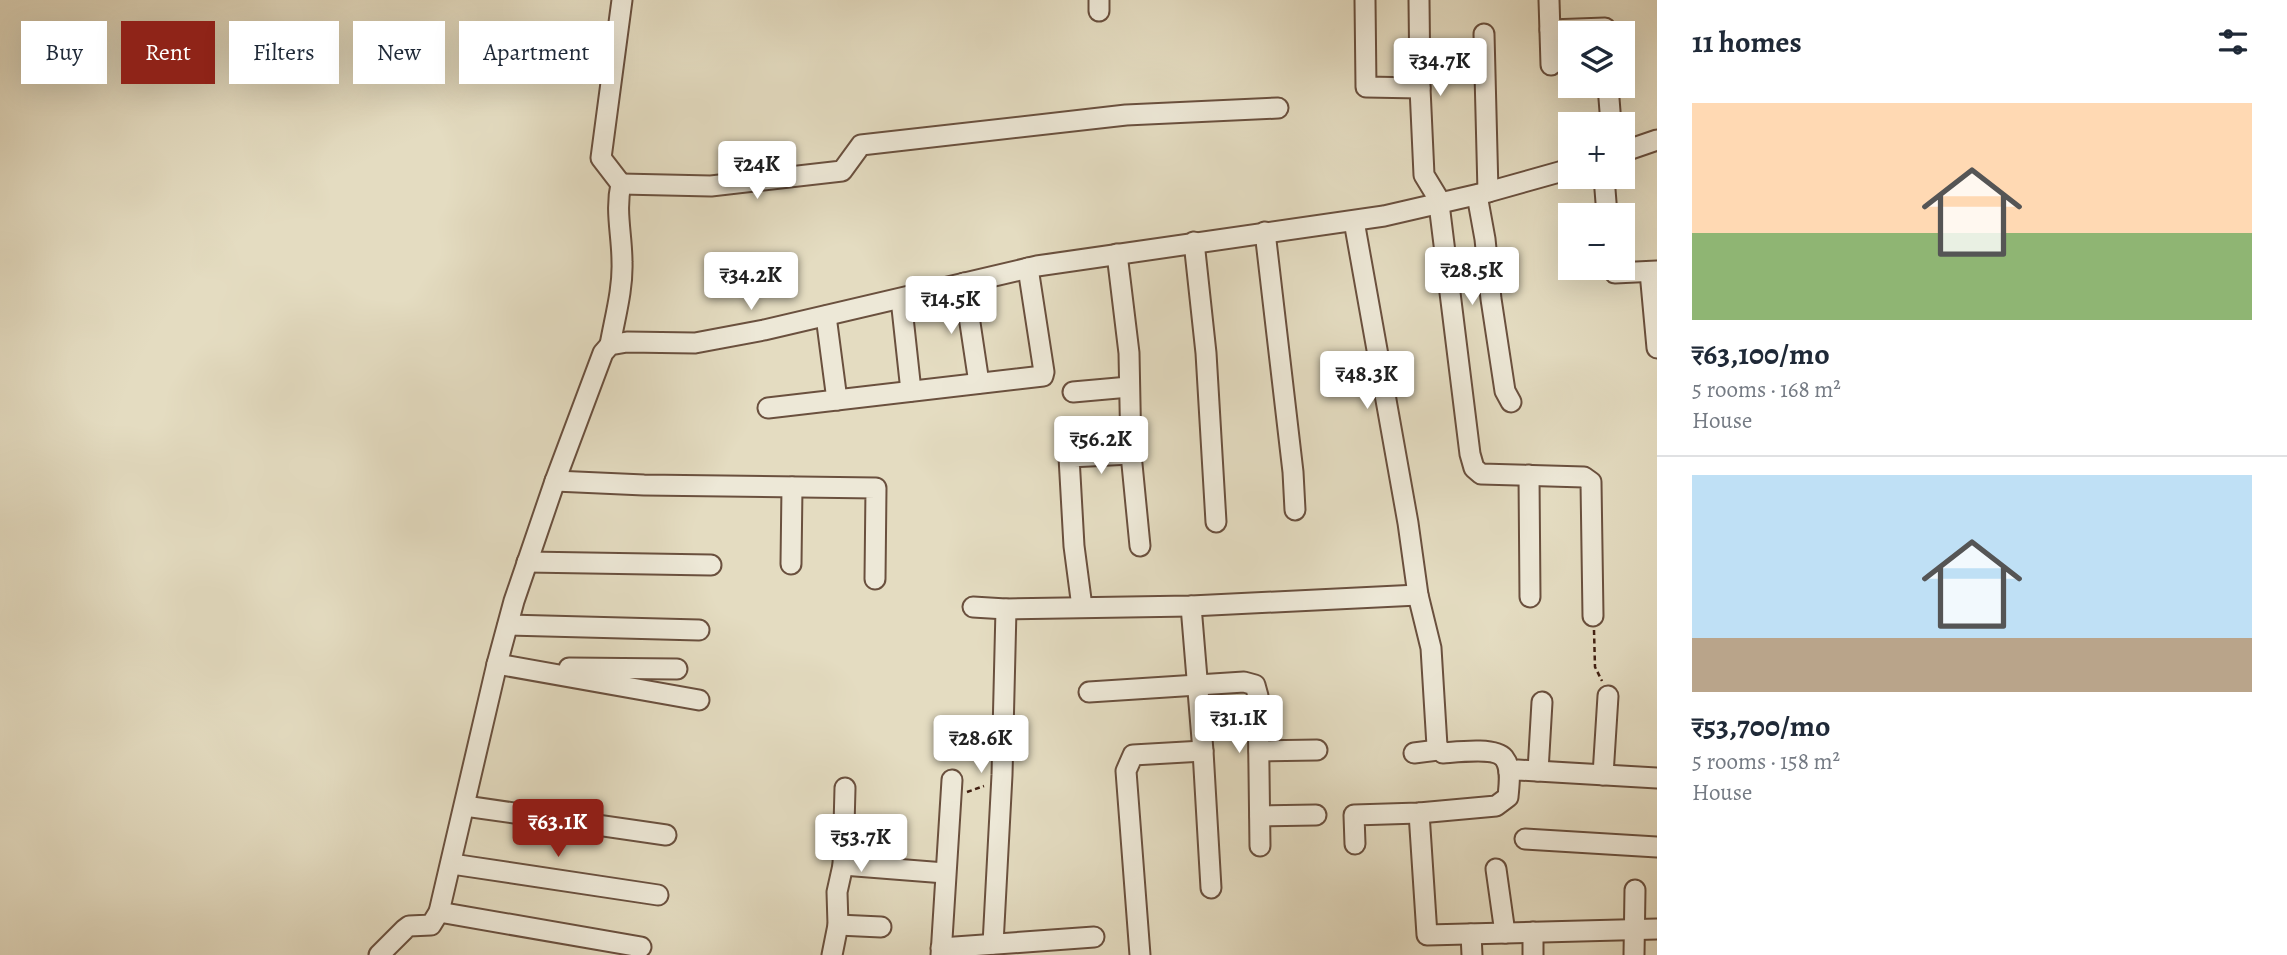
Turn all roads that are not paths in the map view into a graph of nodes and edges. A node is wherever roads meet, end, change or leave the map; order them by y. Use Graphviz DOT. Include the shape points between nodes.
graph roads {
  1 [pos="622,0"];
  2 [pos="1364,0"];
  3 [pos="1419,0"];
  4 [pos="1549,0"];
  5 [pos="1558,29"];
  6 [pos="1550,30"];
  7 [pos="1484,34"];
  8 [pos="1551,65"];
  9 [pos="1420,88"];
  10 [pos="1278,108"];
  11 [pos="1657,140"];
  12 [pos="1635,148"];
  13 [pos="1558,172"];
  14 [pos="621,184"];
  15 [pos="1482,194"];
  16 [pos="1440,204"];
  17 [pos="1354,221"];
  18 [pos="1265,232"];
  19 [pos="1194,242"];
  20 [pos="1117,254"];
  21 [pos="1028,268"];
  22 [pos="1635,272"];
  23 [pos="1653,272"];
  24 [pos="964,283"];
  25 [pos="901,299"];
  26 [pos="825,316"];
  27 [pos="610,345"];
  28 [pos="1657,348"];
  29 [pos="979,383"];
  30 [pos="1129,387"];
  31 [pos="911,391"];
  32 [pos="1073,392"];
  33 [pos="837,400"];
  34 [pos="1511,402"];
  35 [pos="768,408"];
  36 [pos="1131,454"];
  37 [pos="1529,475"];
  38 [pos="555,481"];
  39 [pos="792,487"];
  40 [pos="1295,510"];
  41 [pos="1216,522"];
  42 [pos="1140,546"];
  43 [pos="527,562"];
  44 [pos="791,564"];
  45 [pos="711,565"];
  46 [pos="875,579"];
  47 [pos="1418,595"];
  48 [pos="1530,597"];
  49 [pos="1191,606"];
  50 [pos="973,607"];
  51 [pos="1083,607"];
  52 [pos="1006,609"];
  53 [pos="1593,616"];
  54 [pos="508,625"];
  55 [pos="699,630"];
  56 [pos="497,664"];
  57 [pos="677,669"];
  58 [pos="551,674"];
  59 [pos="1198,685"];
  60 [pos="1089,692"];
  61 [pos="1608,696"];
  62 [pos="699,700"];
  63 [pos="1542,702"];
  64 [pos="1317,750"];
  65 [pos="1438,750"];
  66 [pos="1203,751"];
  67 [pos="1259,751"];
  68 [pos="1414,753"];
  69 [pos="1538,771"];
  70 [pos="1509,772"];
  71 [pos="1603,775"];
  72 [pos="1657,778"];
  73 [pos="952,780"];
  74 [pos="845,788"];
  75 [pos="465,806"];
  76 [pos="1419,813"];
  77 [pos="1316,815"];
  78 [pos="1260,816"];
  79 [pos="666,835"];
  80 [pos="1525,839"];
  81 [pos="1355,844"];
  82 [pos="1260,846"];
  83 [pos="1657,847"];
  84 [pos="452,864"];
  85 [pos="843,865"];
  86 [pos="1496,869"];
  87 [pos="945,873"];
  88 [pos="1211,888"];
  89 [pos="1635,890"];
  90 [pos="658,895"];
  91 [pos="439,912"];
  92 [pos="838,925"];
  93 [pos="881,927"];
  94 [pos="1634,929"];
  95 [pos="1657,929"];
  96 [pos="1533,932"];
  97 [pos="1505,933"];
  98 [pos="1471,934"];
  99 [pos="1094,937"];
  100 [pos="1073,946"];
  101 [pos="640,947"];
  102 [pos="1003,947"];
  103 [pos="941,951"];
  104 [pos="379,955"];
  105 [pos="832,955"];
  106 [pos="1140,955"];
  107 [pos="1472,955"];
  108 [pos="1533,955"];
  109 [pos="1634,955"];
  1 -- 14 [label="street" via="601,158"];
  2 -- 9 [label="street" via="1366,87"];
  3 -- 9 [label="street"];
  4 -- 6 [label="street"];
  5 -- 6 [label="street"];
  6 -- 8 [label="street"];
  7 -- 15 [label="street"];
  9 -- 16 [label="street" via="1423,175"];
  10 -- 14 [label="street" via="1126,115 861,145 842,171 829,173 711,186"];
  11 -- 12 [label="street"];
  13 -- 15 [label="street"];
  14 -- 27 [label="street" via="622,279"];
  15 -- 16 [label="street"];
  15 -- 34 [label="street" via="1491,299 1505,391"];
  16 -- 17 [label="street"];
  16 -- 37 [label="street" via="1474,468 1481,474"];
  17 -- 18 [label="street"];
  17 -- 47 [label="street"];
  18 -- 19 [label="street"];
  18 -- 40 [label="street"];
  19 -- 20 [label="street"];
  19 -- 41 [label="street"];
  20 -- 21 [label="street"];
  20 -- 30 [label="street"];
  21 -- 24 [label="street"];
  21 -- 29 [label="street" via="1043,376"];
  22 -- 23 [label="street"];
  23 -- 28 [label="street"];
  24 -- 25 [label="street"];
  24 -- 29 [label="street"];
  25 -- 26 [label="street"];
  25 -- 31 [label="street"];
  26 -- 27 [label="street" via="695,343"];
  26 -- 33 [label="street"];
  27 -- 38 [label="street"];
  29 -- 31 [label="street"];
  30 -- 32 [label="street"];
  30 -- 36 [label="street"];
  31 -- 33 [label="street"];
  33 -- 35 [label="street"];
  36 -- 42 [label="street"];
  36 -- 51 [label="street" via="1069,457"];
  37 -- 48 [label="street"];
  37 -- 53 [label="street" via="1584,477 1591,482"];
  38 -- 39 [label="street"];
  38 -- 43 [label="street"];
  39 -- 44 [label="street"];
  39 -- 46 [label="street" via="876,488"];
  43 -- 45 [label="street"];
  43 -- 54 [label="street"];
  47 -- 49 [label="street"];
  47 -- 65 [label="street" via="1431,648"];
  49 -- 51 [label="street"];
  49 -- 59 [label="street"];
  50 -- 52 [label="street"];
  51 -- 52 [label="street"];
  52 -- 102 [label="street"];
  54 -- 55 [label="street"];
  54 -- 56 [label="street"];
  56 -- 58 [label="street"];
  56 -- 75 [label="street"];
  57 -- 58 [label="street" via="565,668"];
  58 -- 62 [label="street"];
  59 -- 60 [label="street"];
  59 -- 66 [label="street"];
  59 -- 67 [label="street" via="1255,685"];
  61 -- 71 [label="street"];
  63 -- 69 [label="street"];
  64 -- 67 [label="street"];
  65 -- 68 [label="street"];
  65 -- 70 [label="street" via="1495,752 1504,758"];
  66 -- 88 [label="street"];
  66 -- 106 [label="street" via="1133,755 1126,771"];
  67 -- 78 [label="street"];
  69 -- 70 [label="street"];
  69 -- 71 [label="street"];
  70 -- 76 [label="street" via="1508,797 1496,806"];
  71 -- 72 [label="street"];
  73 -- 87 [label="street"];
  74 -- 85 [label="street"];
  75 -- 79 [label="street"];
  75 -- 84 [label="street"];
  76 -- 81 [label="street" via="1354,815"];
  76 -- 98 [label="street" via="1427,935"];
  77 -- 78 [label="street"];
  78 -- 82 [label="street"];
  80 -- 83 [label="street"];
  84 -- 90 [label="street"];
  84 -- 91 [label="street"];
  85 -- 87 [label="street"];
  85 -- 92 [label="street" via="837,892"];
  86 -- 97 [label="street"];
  87 -- 103 [label="street"];
  89 -- 94 [label="street"];
  91 -- 101 [label="street"];
  91 -- 104 [label="street" via="431,925 405,929"];
  92 -- 93 [label="street"];
  92 -- 105 [label="street"];
  94 -- 95 [label="street"];
  94 -- 96 [label="street"];
  94 -- 109 [label="street"];
  96 -- 97 [label="street"];
  96 -- 108 [label="street"];
  97 -- 98 [label="street"];
  98 -- 107 [label="street"];
  99 -- 100 [label="street"];
  100 -- 102 [label="street"];
  102 -- 103 [label="street"];
}
